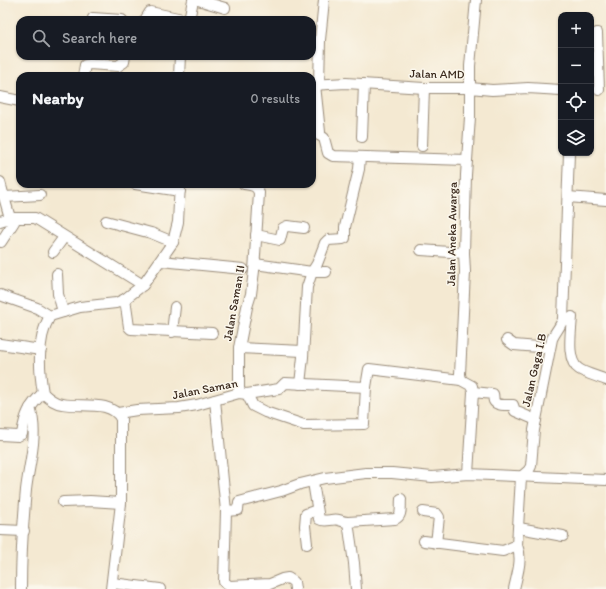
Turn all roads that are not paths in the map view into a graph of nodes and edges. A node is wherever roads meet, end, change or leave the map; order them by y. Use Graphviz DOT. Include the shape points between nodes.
graph roads {
  1 [pos="193,0"];
  2 [pos="198,0"];
  3 [pos="324,0"];
  4 [pos="476,0"];
  5 [pos="225,8"];
  6 [pos="148,16"];
  7 [pos="170,16"];
  8 [pos="191,16"];
  9 [pos="597,33"];
  10 [pos="124,60"];
  11 [pos="180,60"];
  12 [pos="84,72"];
  13 [pos="179,72"];
  14 [pos="364,84"];
  15 [pos="316,85"];
  16 [pos="424,88"];
  17 [pos="470,88"];
  18 [pos="558,90"];
  19 [pos="599,90"];
  20 [pos="0,97"];
  21 [pos="16,100"];
  22 [pos="316,136"];
  23 [pos="362,137"];
  24 [pos="422,146"];
  25 [pos="569,156"];
  26 [pos="360,157"];
  27 [pos="467,160"];
  28 [pos="0,182"];
  29 [pos="180,188"];
  30 [pos="257,188"];
  31 [pos="40,195"];
  32 [pos="4,197"];
  33 [pos="568,197"];
  34 [pos="606,200"];
  35 [pos="5,219"];
  36 [pos="106,221"];
  37 [pos="304,228"];
  38 [pos="256,235"];
  39 [pos="64,237"];
  40 [pos="1,242"];
  41 [pos="173,242"];
  42 [pos="421,250"];
  43 [pos="53,252"];
  44 [pos="464,253"];
  45 [pos="161,261"];
  46 [pos="255,264"];
  47 [pos="243,269"];
  48 [pos="312,272"];
  49 [pos="326,272"];
  50 [pos="58,274"];
  51 [pos="143,285"];
  52 [pos="0,295"];
  53 [pos="125,299"];
  54 [pos="175,307"];
  55 [pos="63,312"];
  56 [pos="50,316"];
  57 [pos="572,317"];
  58 [pos="172,332"];
  59 [pos="212,333"];
  60 [pos="507,340"];
  61 [pos="0,344"];
  62 [pos="239,348"];
  63 [pos="550,348"];
  64 [pos="41,350"];
  65 [pos="303,351"];
  66 [pos="461,380"];
  67 [pos="606,380"];
  68 [pos="300,384"];
  69 [pos="366,387"];
  70 [pos="473,392"];
  71 [pos="43,393"];
  72 [pos="243,394"];
  73 [pos="215,400"];
  74 [pos="30,408"];
  75 [pos="118,414"];
  76 [pos="536,420"];
  77 [pos="0,435"];
  78 [pos="468,474"];
  79 [pos="521,477"];
  80 [pos="606,480"];
  81 [pos="313,482"];
  82 [pos="400,500"];
  83 [pos="63,502"];
  84 [pos="121,503"];
  85 [pos="317,510"];
  86 [pos="226,511"];
  87 [pos="423,512"];
  88 [pos="348,522"];
  89 [pos="519,528"];
  90 [pos="0,530"];
  91 [pos="24,531"];
  92 [pos="563,536"];
  93 [pos="424,540"];
  94 [pos="436,543"];
  95 [pos="307,544"];
  96 [pos="517,545"];
  97 [pos="293,584"];
  98 [pos="112,586"];
  99 [pos="258,586"];
  100 [pos="21,589"];
  101 [pos="160,589"];
  102 [pos="356,589"];
  103 [pos="514,589"];
  1 -- 8 [label="street"];
  2 -- 5 [label="street"];
  3 -- 15 [label="street"];
  4 -- 17 [label="street, Jalan Aneka Awarga"];
  6 -- 7 [label="street" via="150,12"];
  9 -- 19 [label="street"];
  10 -- 12 [label="street" via="118,66 88,64 85,65"];
  11 -- 13 [label="street"];
  14 -- 15 [label="street, Jalan AMD"];
  14 -- 16 [label="street, Jalan AMD"];
  14 -- 23 [label="street"];
  15 -- 22 [label="street" via="320,132"];
  16 -- 17 [label="street, Jalan AMD"];
  16 -- 24 [label="street"];
  17 -- 18 [label="street, Jalan AMD"];
  17 -- 27 [label="street, Jalan Aneka Awarga"];
  20 -- 21 [label="street"];
  22 -- 26 [label="street" via="324,138 330,155"];
  25 -- 33 [label="street, Jalan Gaga I.B"];
  26 -- 27 [label="street"];
  26 -- 48 [label="street" via="345,227 345,238 328,240"];
  27 -- 44 [label="street, Jalan Aneka Awarga"];
  28 -- 32 [label="street"];
  29 -- 41 [label="street" via="178,222"];
  30 -- 38 [label="street, Jalan Saman II"];
  31 -- 32 [label="street"];
  32 -- 35 [label="street"];
  33 -- 34 [label="street"];
  33 -- 63 [label="street, Jalan Gaga I.B" via="564,312 562,324 555,332"];
  35 -- 39 [label="street" via="35,218"];
  35 -- 40 [label="street" via="14,222"];
  36 -- 41 [label="street" via="151,233"];
  37 -- 38 [label="street" via="283,228 280,240"];
  38 -- 46 [label="street, Jalan Saman II"];
  39 -- 43 [label="street"];
  39 -- 51 [label="street"];
  41 -- 45 [label="street"];
  42 -- 44 [label="street"];
  44 -- 66 [label="street, Jalan Aneka Awarga"];
  45 -- 47 [label="street"];
  45 -- 51 [label="street"];
  46 -- 48 [label="street"];
  46 -- 62 [label="street, Jalan Saman II"];
  48 -- 49 [label="street"];
  48 -- 65 [label="street" via="306,294"];
  50 -- 55 [label="street" via="58,294"];
  51 -- 53 [label="street"];
  52 -- 56 [label="street" via="37,308"];
  53 -- 55 [label="street"];
  53 -- 58 [label="street" via="131,329"];
  54 -- 58 [label="street"];
  55 -- 56 [label="street"];
  56 -- 64 [label="street" via="44,329"];
  57 -- 67 [label="street" via="573,363 580,370"];
  58 -- 59 [label="street"];
  60 -- 63 [label="street" via="514,344"];
  61 -- 64 [label="street"];
  62 -- 65 [label="street"];
  62 -- 72 [label="street, Jalan Saman II"];
  63 -- 76 [label="street, Jalan Gaga I.B"];
  64 -- 71 [label="street"];
  65 -- 68 [label="street"];
  66 -- 69 [label="street" via="370,369"];
  66 -- 70 [label="street" via="472,386"];
  68 -- 69 [label="street, Jalan Saman"];
  68 -- 72 [label="street, Jalan Saman" via="285,383 279,389"];
  69 -- 72 [label="street" via="364,424 304,425 265,412 254,406"];
  70 -- 76 [label="street" via="493,394 494,401 513,405 515,411"];
  70 -- 78 [label="street"];
  71 -- 74 [label="street"];
  71 -- 75 [label="street" via="52,401 63,405 108,408"];
  72 -- 73 [label="street, Jalan Saman"];
  73 -- 75 [label="street, Jalan Saman" via="179,408 137,410"];
  73 -- 86 [label="street"];
  74 -- 77 [label="street" via="24,419 22,434"];
  74 -- 91 [label="street" via="34,430 26,490"];
  75 -- 84 [label="street" via="122,425"];
  76 -- 79 [label="street, Jalan Gaga I.B" via="529,470"];
  78 -- 79 [label="street"];
  78 -- 81 [label="street" via="437,477 366,473"];
  79 -- 80 [label="street"];
  79 -- 89 [label="street, Jalan Gaga I.B"];
  81 -- 85 [label="street"];
  81 -- 86 [label="street" via="239,502 238,510"];
  82 -- 88 [label="street" via="398,517"];
  83 -- 84 [label="street"];
  84 -- 98 [label="street"];
  85 -- 88 [label="street" via="320,520"];
  85 -- 95 [label="street" via="306,514"];
  86 -- 99 [label="street" via="224,582 229,586"];
  87 -- 94 [label="street" via="437,514 439,517"];
  88 -- 102 [label="street"];
  89 -- 92 [label="street"];
  89 -- 96 [label="street, Jalan Gaga I.B"];
  90 -- 91 [label="street"];
  91 -- 100 [label="street"];
  93 -- 94 [label="street"];
  94 -- 96 [label="street" via="503,551"];
  96 -- 103 [label="street, Jalan Gaga I.B" via="520,554"];
  97 -- 99 [label="street" via="282,579"];
  98 -- 101 [label="street"];
}
